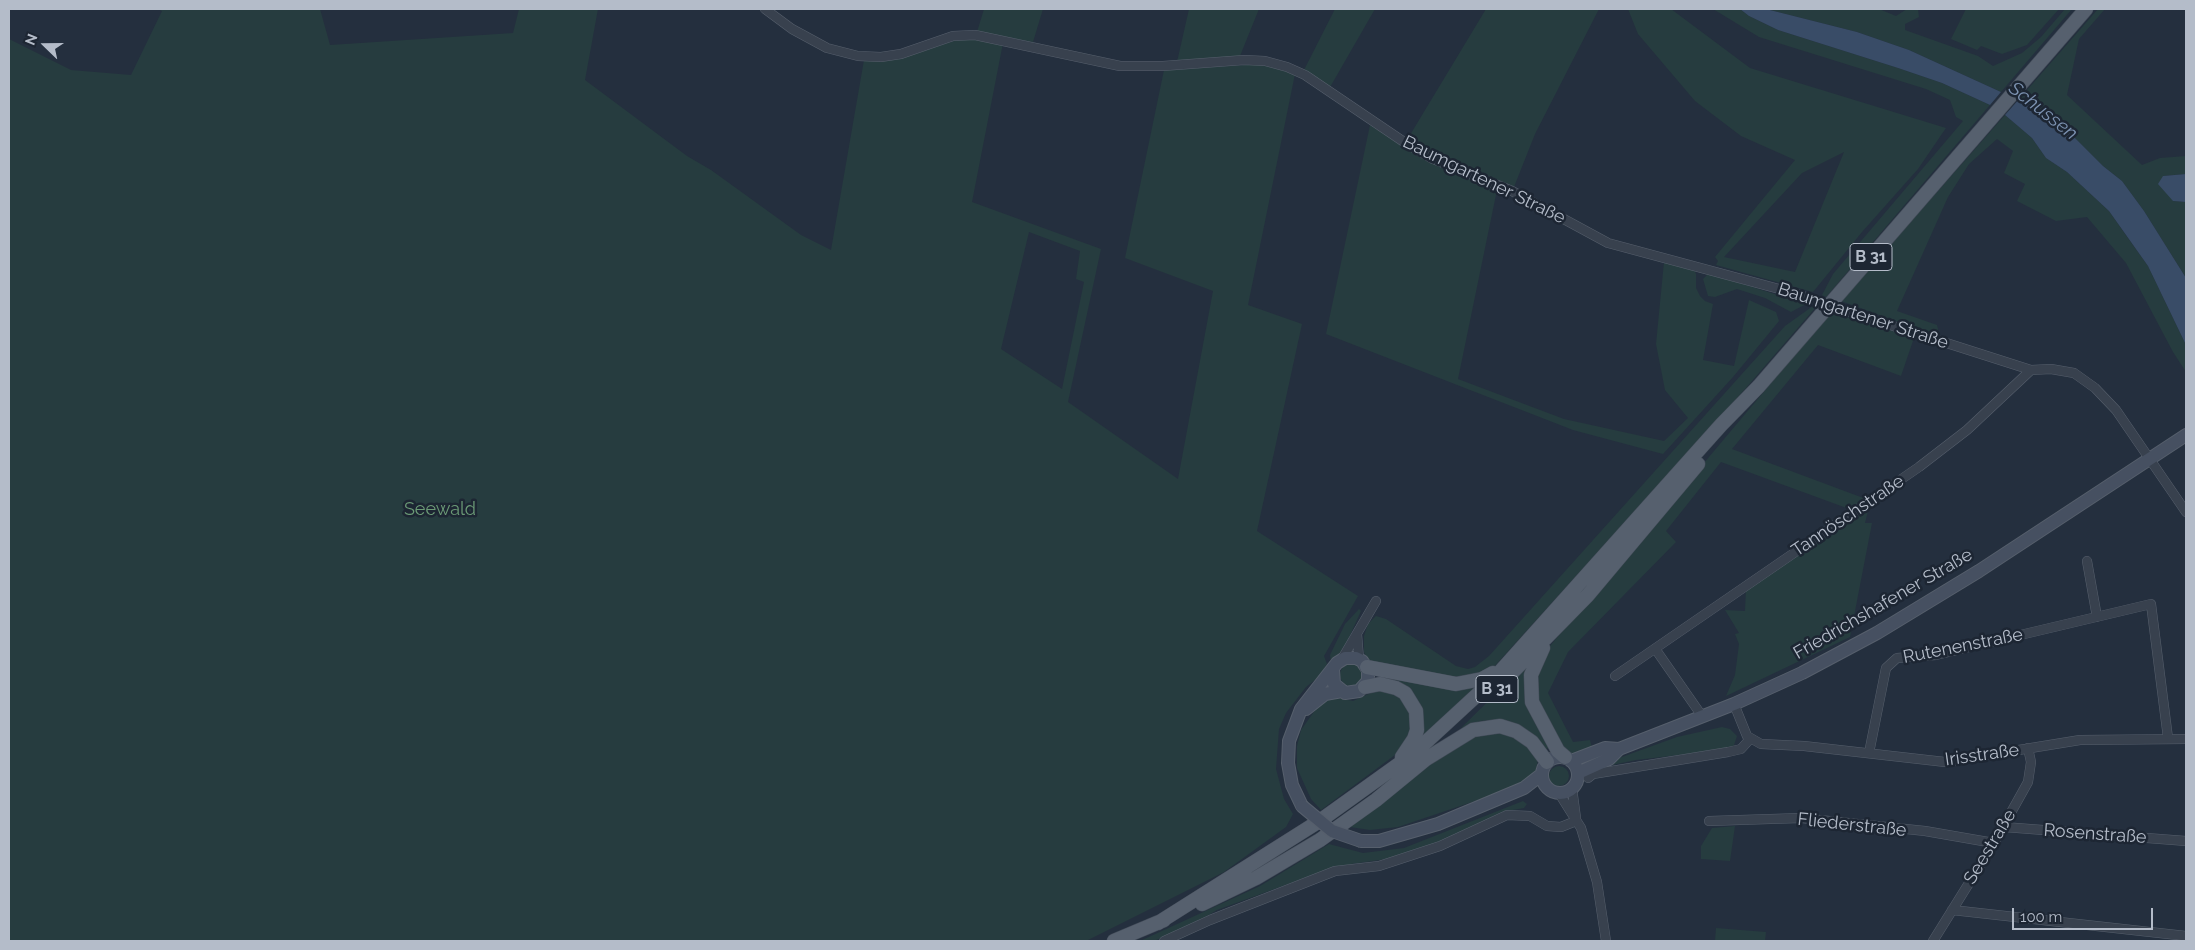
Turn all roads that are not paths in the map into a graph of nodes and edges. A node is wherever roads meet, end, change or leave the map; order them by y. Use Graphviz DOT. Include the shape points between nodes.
graph roads {
  1 [pos="765,9"];
  2 [pos="2086,9"];
  3 [pos="2031,370"];
  4 [pos="1759,386"];
  5 [pos="2186,435"];
  6 [pos="2149,459"];
  7 [pos="2186,512"];
  8 [pos="2087,561"];
  9 [pos="1376,601"];
  10 [pos="2097,617"];
  11 [pos="1567,618"];
  12 [pos="1357,634"];
  13 [pos="1519,649"];
  14 [pos="1656,650"];
  15 [pos="1342,659"];
  16 [pos="1363,663"];
  17 [pos="1333,670"];
  18 [pos="1615,676"];
  19 [pos="1364,687"];
  20 [pos="1342,691"];
  21 [pos="1734,704"];
  22 [pos="1298,716"];
  23 [pos="1702,716"];
  24 [pos="2168,738"];
  25 [pos="1750,739"];
  26 [pos="2186,739"];
  27 [pos="2028,748"];
  28 [pos="1619,749"];
  29 [pos="1869,753"];
  30 [pos="1426,759"];
  31 [pos="1568,759"];
  32 [pos="1545,774"];
  33 [pos="1583,776"];
  34 [pos="1370,785"];
  35 [pos="1572,788"];
  36 [pos="1559,793"];
  37 [pos="1709,820"];
  38 [pos="1576,821"];
  39 [pos="2004,827"];
  40 [pos="2186,841"];
  41 [pos="1994,843"];
  42 [pos="1952,910"];
  43 [pos="1158,923"];
  44 [pos="2186,936"];
  45 [pos="1114,941"];
  46 [pos="1164,941"];
  47 [pos="1606,941"];
  48 [pos="1933,941"];
  1 -- 3 [label="street, Baumgartener Straße, bridge" via="792,29 827,48 858,56 901,54 954,36 975,35 1120,66 1244,60 1287,67 1305,75 1406,144 1450,168 1512,191 1608,243 1794,293"];
  2 -- 4 [label="main road, B 31"];
  3 -- 6 [label="street, Baumgartener Straße" via="2074,373 2095,388 2116,410"];
  3 -- 14 [label="street, Tannöschstraße" via="1967,430 1920,467"];
  4 -- 11 [label="main road, B 31" via="1727,430"];
  4 -- 13 [label="main road, B 31" via="1720,425"];
  5 -- 6 [label="street, Friedrichshafener Straße"];
  6 -- 7 [label="street, Baumgartener Straße"];
  6 -- 21 [label="street, Friedrichshafener Straße" via="1979,571 1877,633"];
  8 -- 10 [label="street"];
  9 -- 12 [label="street"];
  10 -- 24 [label="street, Rutenenstraße" via="2151,604"];
  10 -- 29 [label="street, Rutenenstraße" via="1936,655 1897,658 1891,662 1884,676"];
  11 -- 30 [label="main road, B 31"];
  11 -- 31 [label="main road" via="1538,657 1530,683 1532,702 1538,716 1558,750"];
  12 -- 15 [label="street"];
  12 -- 16 [label="street"];
  13 -- 16 [label="main road" via="1492,674 1468,684 1434,681"];
  13 -- 34 [label="main road, B 31" via="1460,712 1413,754"];
  14 -- 18 [label="street, Tannöschstraße"];
  14 -- 23 [label="street"];
  15 -- 16 [label="street" via="1352,657"];
  15 -- 17 [label="street"];
  16 -- 19 [label="street" via="1369,677"];
  17 -- 20 [label="street" via="1333,680"];
  17 -- 22 [label="street" via="1311,694"];
  19 -- 20 [label="street" via="1356,693"];
  19 -- 34 [label="main road" via="1380,684 1405,693 1416,710 1418,722 1407,750"];
  20 -- 22 [label="street" via="1325,694"];
  21 -- 23 [label="street, Friedrichshafener Straße"];
  21 -- 25 [label="street"];
  22 -- 32 [label="street, bridge" via="1288,741 1288,763 1292,785 1302,806 1332,831 1361,841 1379,841 1438,824 1524,788"];
  23 -- 28 [label="street, Friedrichshafener Straße"];
  24 -- 26 [label="street, Irisstraße"];
  24 -- 27 [label="street, Irisstraße" via="2080,740"];
  25 -- 29 [label="street, Irisstraße" via="1767,746"];
  25 -- 33 [label="street" via="1742,749"];
  27 -- 29 [label="street, Irisstraße" via="1945,762"];
  27 -- 39 [label="street, Seestraße" via="2030,777"];
  28 -- 31 [label="street, Friedrichshafener Straße" via="1605,748"];
  28 -- 33 [label="street, Friedrichshafener Straße"];
  30 -- 32 [label="main road" via="1473,730 1500,726 1516,731 1532,742"];
  30 -- 43 [label="main road, B 31" via="1355,816 1292,858 1220,896"];
  31 -- 32 [label="street" via="1553,758"];
  31 -- 33 [label="street"];
  32 -- 36 [label="street"];
  33 -- 35 [label="street"];
  34 -- 43 [label="main road, B 31" via="1321,820"];
  35 -- 36 [label="street"];
  35 -- 38 [label="street"];
  36 -- 38 [label="street"];
  37 -- 41 [label="street, Fliederstraße" via="1801,818"];
  38 -- 46 [label="street" via="1561,827 1547,826 1530,816 1506,815 1440,846 1378,866 1335,871"];
  38 -- 47 [label="street" via="1597,882"];
  39 -- 40 [label="street, Rosenstraße"];
  39 -- 41 [label="street, Seestraße"];
  41 -- 42 [label="street, Seestraße"];
  42 -- 44 [label="street"];
  42 -- 48 [label="street, Seestraße"];
  43 -- 45 [label="main road, B 31"];
}
